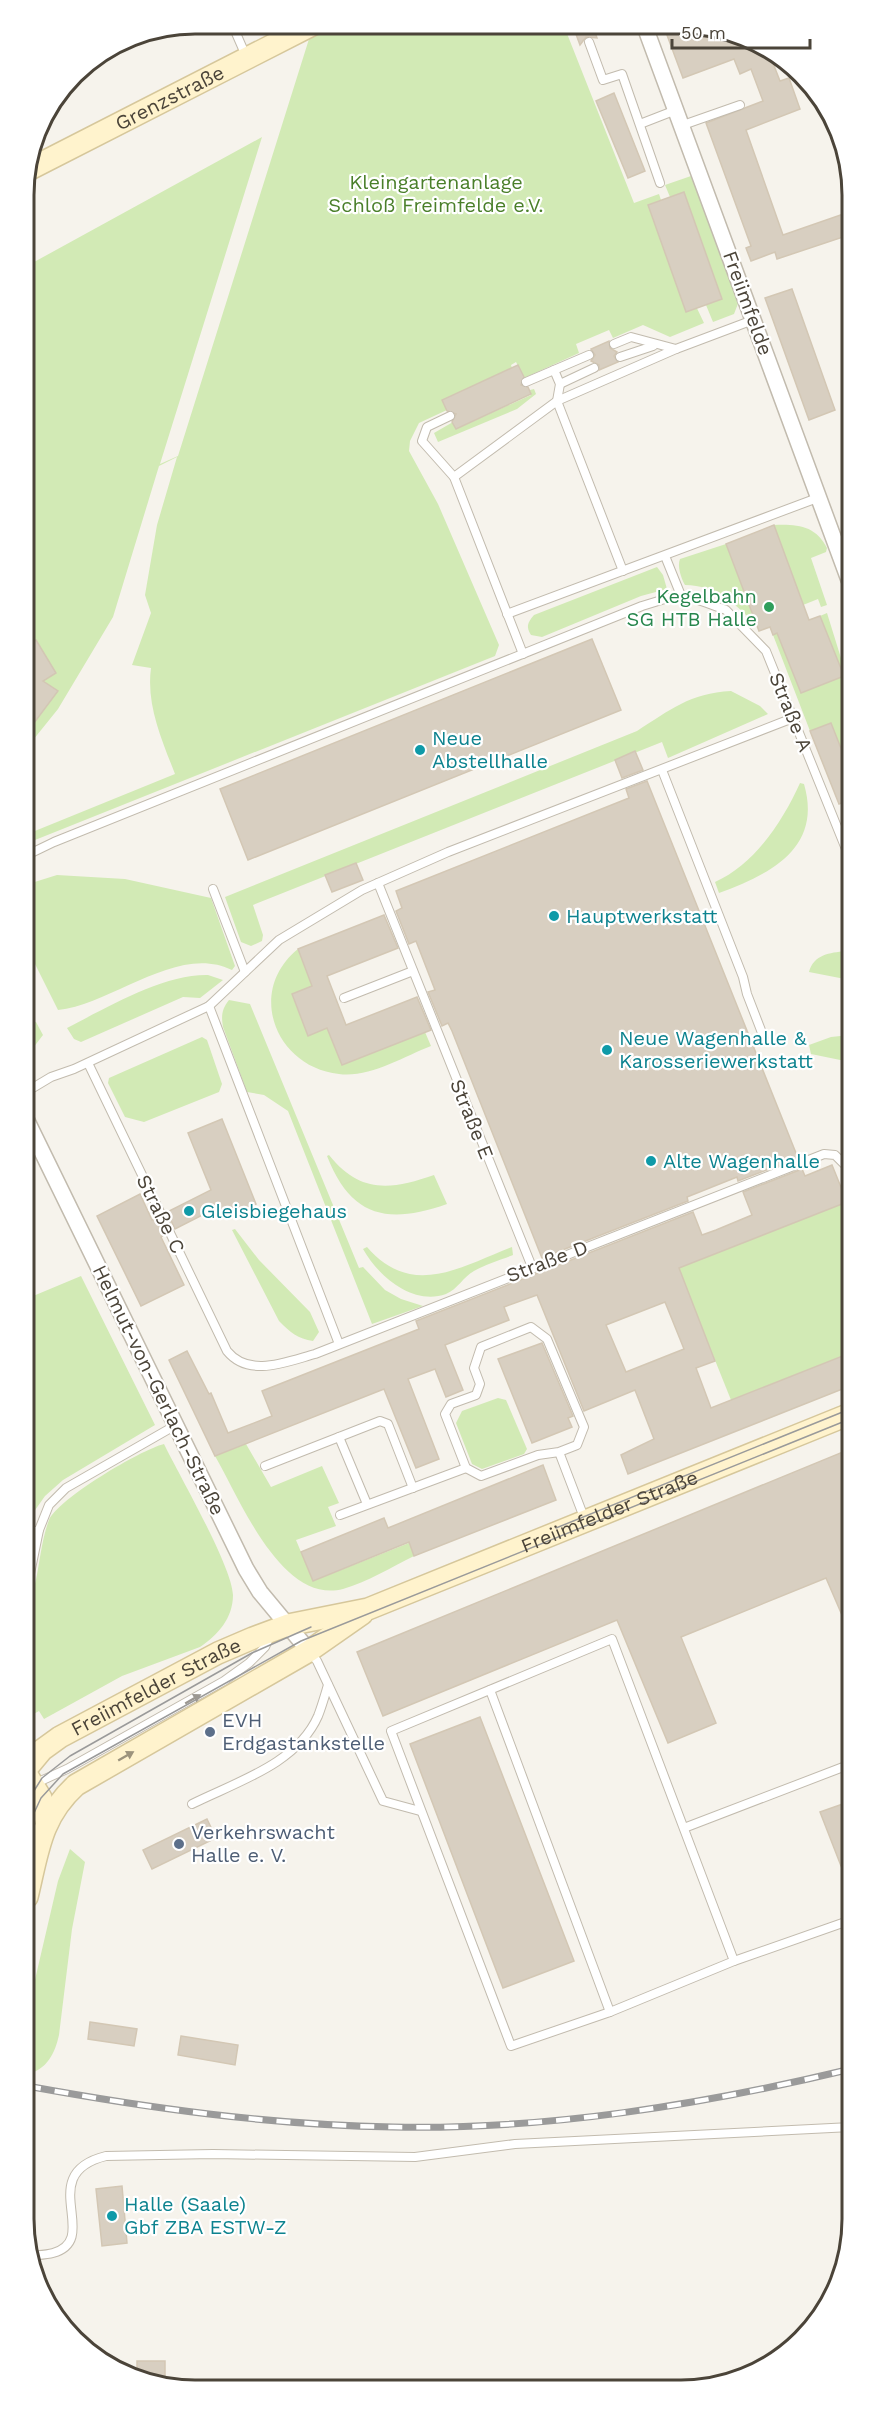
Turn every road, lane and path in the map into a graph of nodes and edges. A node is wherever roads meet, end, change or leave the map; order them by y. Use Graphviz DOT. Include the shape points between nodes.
graph roads {
  1 [pos="236,35"];
  2 [pos="291,35"];
  3 [pos="648,35"];
  4 [pos="589,42"];
  5 [pos="246,57"];
  6 [pos="740,105"];
  7 [pos="677,109"];
  8 [pos="640,124"];
  9 [pos="683,125"];
  10 [pos="38,165"];
  11 [pos="660,183"];
  12 [pos="754,319"];
  13 [pos="614,344"];
  14 [pos="654,345"];
  15 [pos="676,349"];
  16 [pos="589,355"];
  17 [pos="620,357"];
  18 [pos="594,368"];
  19 [pos="554,370"];
  20 [pos="526,382"];
  21 [pos="560,384"];
  22 [pos="557,401"];
  23 [pos="450,416"];
  24 [pos="454,477"];
  25 [pos="820,497"];
  26 [pos="665,556"];
  27 [pos="842,559"];
  28 [pos="623,571"];
  29 [pos="682,598"];
  30 [pos="507,614"];
  31 [pos="523,654"];
  32 [pos="793,718"];
  33 [pos="662,770"];
  34 [pos="842,839"];
  35 [pos="35,851"];
  36 [pos="378,883"];
  37 [pos="213,889"];
  38 [pos="413,971"];
  39 [pos="245,972"];
  40 [pos="344,998"];
  41 [pos="208,1006"];
  42 [pos="764,1038"];
  43 [pos="88,1063"];
  44 [pos="35,1087"];
  45 [pos="35,1137"];
  46 [pos="842,1162"];
  47 [pos="532,1267"];
  48 [pos="339,1344"];
  49 [pos="238,1362"];
  50 [pos="841,1417"];
  51 [pos="176,1425"];
  52 [pos="339,1437"];
  53 [pos="559,1452"];
  54 [pos="266,1466"];
  55 [pos="466,1468"];
  56 [pos="413,1488"];
  57 [pos="367,1504"];
  58 [pos="340,1515"];
  59 [pos="586,1521"];
  60 [pos="39,1530"];
  61 [pos="35,1531"];
  62 [pos="35,1549"];
  63 [pos="368,1609"];
  64 [pos="280,1628"];
  65 [pos="309,1651"];
  66 [pos="328,1685"];
  67 [pos="490,1690"];
  68 [pos="841,1768"];
  69 [pos="35,1769"];
  70 [pos="35,1781"];
  71 [pos="35,1783"];
  72 [pos="76,1785"];
  73 [pos="35,1795"];
  74 [pos="192,1804"];
  75 [pos="420,1811"];
  76 [pos="46,1821"];
  77 [pos="684,1828"];
  78 [pos="35,1864"];
  79 [pos="841,1923"];
  80 [pos="734,1960"];
  81 [pos="610,2012"];
  82 [pos="841,2128"];
  83 [pos="39,2255"];
  1 -- 5 [label="lane"];
  2 -- 5 [label="street, Grenzstraße"];
  3 -- 7 [label="street, Freiimfelde"];
  4 -- 8 [label="lane" via="603,80 622,74"];
  5 -- 10 [label="street, Grenzstraße"];
  6 -- 9 [label="lane"];
  7 -- 8 [label="lane"];
  7 -- 9 [label="street, Freiimfelde"];
  8 -- 11 [label="lane"];
  9 -- 12 [label="street, Freiimfelde"];
  12 -- 15 [label="lane"];
  12 -- 25 [label="street, Freiimfelde"];
  13 -- 14 [label="lane" via="631,337"];
  14 -- 15 [label="lane"];
  14 -- 17 [label="lane"];
  15 -- 22 [label="lane"];
  16 -- 19 [label="lane"];
  18 -- 21 [label="lane"];
  19 -- 20 [label="lane"];
  19 -- 21 [label="lane"];
  21 -- 22 [label="lane"];
  22 -- 24 [label="lane"];
  22 -- 28 [label="lane"];
  23 -- 24 [label="lane" via="427,427 422,441"];
  24 -- 30 [label="lane"];
  25 -- 26 [label="lane"];
  25 -- 27 [label="street, Freiimfelde"];
  26 -- 28 [label="lane"];
  26 -- 29 [label="lane"];
  28 -- 30 [label="lane"];
  29 -- 31 [label="lane, Straße A" via="642,606"];
  29 -- 32 [label="lane, Straße A" via="726,610 766,651"];
  30 -- 31 [label="lane"];
  31 -- 35 [label="lane, Straße A"];
  32 -- 33 [label="lane"];
  32 -- 34 [label="lane, Straße A"];
  33 -- 36 [label="lane"];
  33 -- 42 [label="lane"];
  36 -- 38 [label="lane, Straße E"];
  36 -- 39 [label="lane" via="279,940"];
  37 -- 39 [label="lane"];
  38 -- 40 [label="lane"];
  38 -- 47 [label="lane, Straße E"];
  39 -- 41 [label="lane"];
  41 -- 43 [label="lane"];
  41 -- 48 [label="lane"];
  43 -- 44 [label="lane"];
  43 -- 49 [label="lane, Straße C" via="226,1351"];
  45 -- 51 [label="street, Helmut-von-Gerlach-Straße"];
  46 -- 47 [label="lane, Straße D" via="835,1155 824,1154"];
  47 -- 48 [label="lane, Straße D"];
  48 -- 49 [label="lane, Straße D" via="269,1366"];
  50 -- 59 [label="street, Freiimfelder Straße"];
  51 -- 60 [label="lane" via="66,1488 48,1505"];
  51 -- 64 [label="street, Helmut-von-Gerlach-Straße" via="246,1569 273,1607"];
  52 -- 54 [label="lane"];
  52 -- 56 [label="lane" via="380,1421 388,1424"];
  52 -- 57 [label="lane"];
  53 -- 55 [label="lane" via="538,1455 481,1476"];
  53 -- 55 [label="lane" via="577,1445 584,1426 547,1338 531,1327 480,1347 474,1368 480,1384 476,1395 451,1404 445,1414"];
  53 -- 59 [label="lane"];
  55 -- 56 [label="lane"];
  56 -- 57 [label="lane"];
  57 -- 58 [label="lane"];
  59 -- 63 [label="street, Freiimfelder Straße"];
  60 -- 61 [label="lane"];
  60 -- 62 [label="lane"];
  63 -- 64 [label="street, Freiimfelder Straße"];
  63 -- 65 [label="street, Freiimfelder Straße"];
  64 -- 65 [label="street, Helmut-von-Gerlach-Straße"];
  64 -- 69 [label="street, Freiimfelder Straße" via="218,1653 68,1732 42,1750"];
  70 -- 64 [label="lane, one-way" via="67,1769 224,1681 249,1663"];
  65 -- 66 [label="lane"];
  72 -- 65 [label="street, Freiimfelder Straße, one-way"];
  66 -- 74 [label="lane" via="318,1717 306,1737 288,1754"];
  66 -- 75 [label="lane" via="383,1801"];
  67 -- 75 [label="lane" via="391,1731"];
  67 -- 77 [label="lane" via="612,1639"];
  67 -- 81 [label="lane"];
  68 -- 77 [label="lane"];
  71 -- 72 [label="street"];
  72 -- 76 [label="street"];
  73 -- 76 [label="street"];
  75 -- 81 [label="lane" via="511,2046"];
  76 -- 78 [label="street"];
  77 -- 80 [label="lane"];
  79 -- 80 [label="lane"];
  80 -- 81 [label="lane"];
  82 -- 83 [label="lane" via="515,2144 415,2157 106,2156 92,2159 74,2172 70,2184 72,2233 64,2247"];
}
